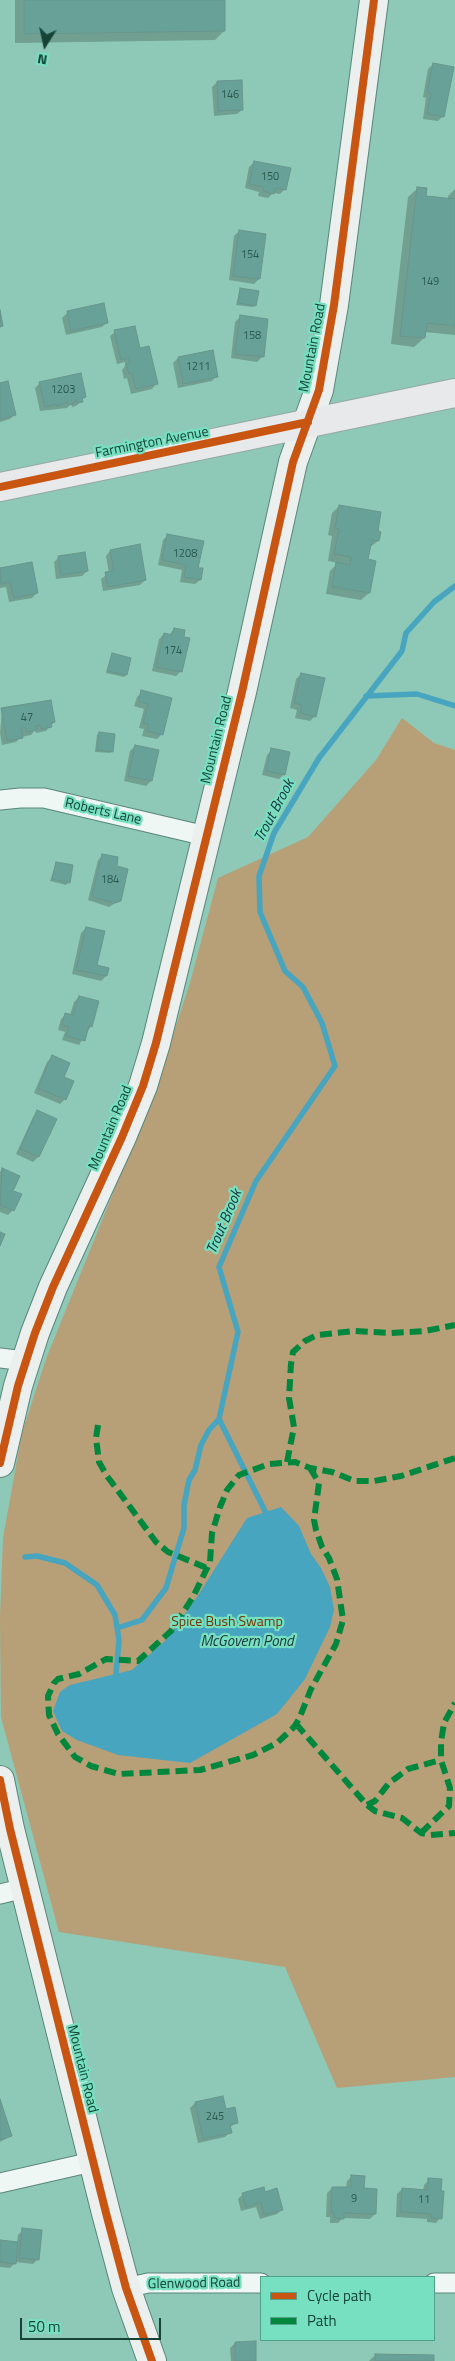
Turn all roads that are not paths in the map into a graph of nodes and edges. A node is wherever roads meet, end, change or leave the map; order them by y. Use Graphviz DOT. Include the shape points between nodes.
graph roads {
  1 [pos="374,0"];
  2 [pos="455,393"];
  3 [pos="308,422"];
  4 [pos="0,487"];
  5 [pos="0,800"];
  6 [pos="206,836"];
  7 [pos="13,1360"];
  8 [pos="0,1463"];
  9 [pos="0,1780"];
  10 [pos="13,1891"];
  11 [pos="92,2162"];
  12 [pos="0,2183"];
  13 [pos="260,2283"];
  14 [pos="435,2283"];
  15 [pos="455,2283"];
  16 [pos="126,2288"];
  17 [pos="152,2361"];
  1 -- 3 [label="main road, Mountain Road" via="334,305 319,390"];
  2 -- 3 [label="main road, Farmington Avenue"];
  3 -- 4 [label="main road, Farmington Avenue"];
  3 -- 6 [label="main road, Mountain Road" via="293,462"];
  5 -- 6 [label="street, Roberts Lane" via="44,798"];
  6 -- 7 [label="main road, Mountain Road" via="143,1086 53,1287"];
  7 -- 8 [label="main road, Mountain Road" via="11,1410"];
  9 -- 10 [label="main road, Mountain Road" via="10,1829"];
  10 -- 11 [label="main road, Mountain Road"];
  11 -- 12 [label="street"];
  11 -- 16 [label="main road, Mountain Road"];
  13 -- 16 [label="street, Glenwood Road" via="148,2283"];
  14 -- 15 [label="street"];
  16 -- 17 [label="main road, Mountain Road"];
}
